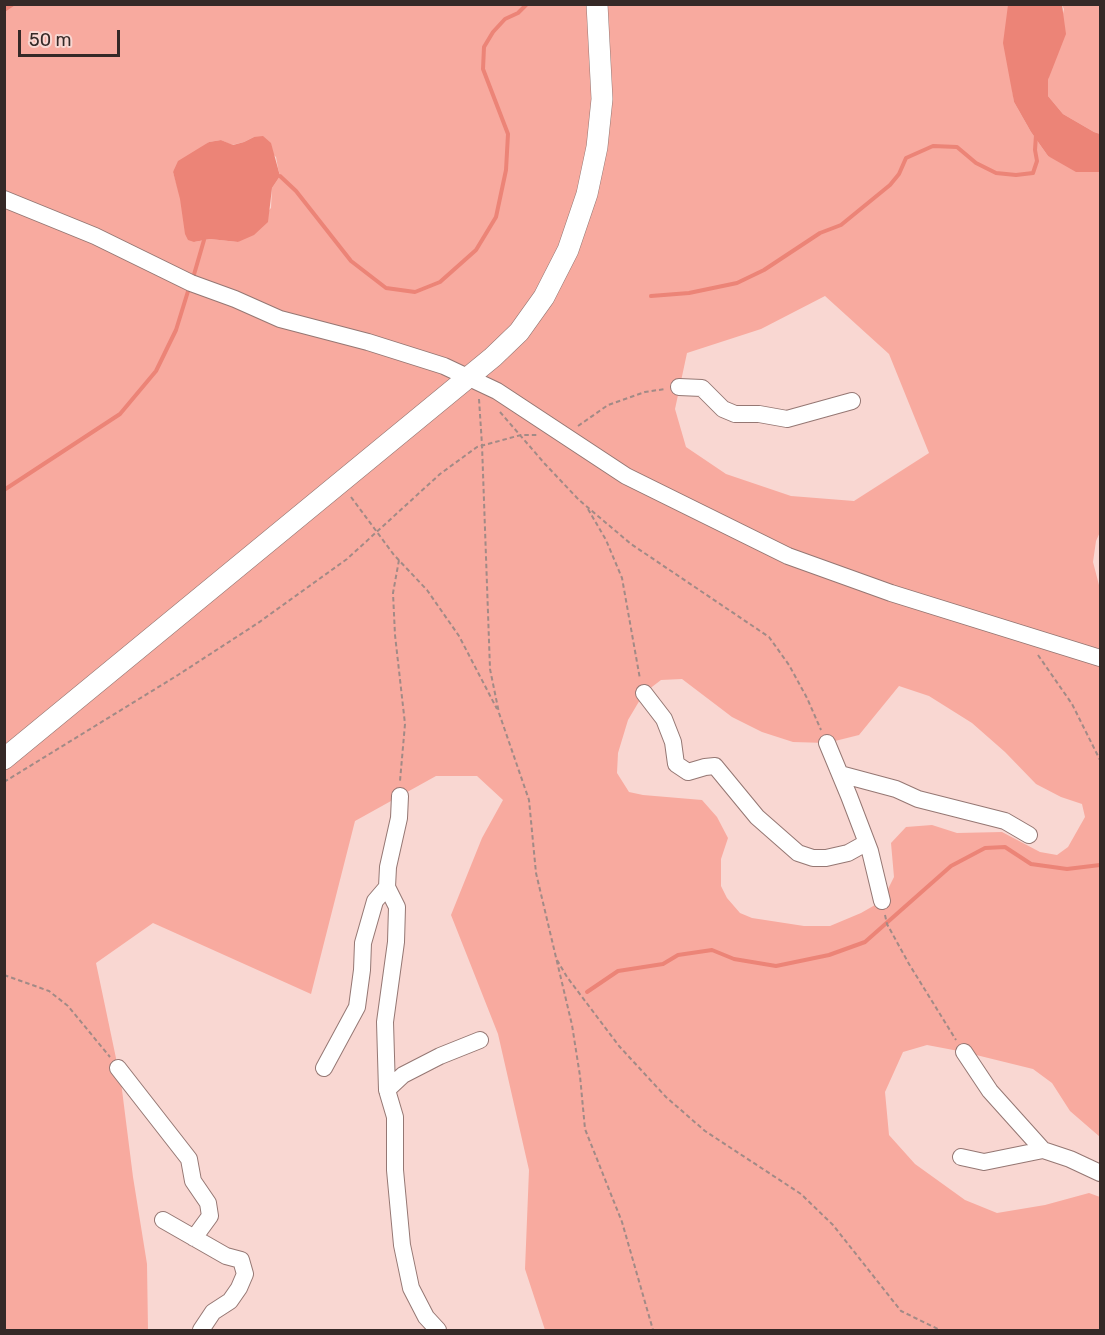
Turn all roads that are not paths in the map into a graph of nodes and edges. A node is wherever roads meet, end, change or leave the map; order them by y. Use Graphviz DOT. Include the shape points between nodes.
graph roads {
  1 [pos="597,4"];
  2 [pos="4,199"];
  3 [pos="472,380"];
  4 [pos="680,387"];
  5 [pos="852,401"];
  6 [pos="1101,658"];
  7 [pos="644,693"];
  8 [pos="827,743"];
  9 [pos="4,759"];
  10 [pos="840,774"];
  11 [pos="400,796"];
  12 [pos="1029,835"];
  13 [pos="866,843"];
  14 [pos="387,887"];
  15 [pos="882,901"];
  16 [pos="480,1040"];
  17 [pos="964,1052"];
  18 [pos="118,1068"];
  19 [pos="324,1068"];
  20 [pos="387,1090"];
  21 [pos="1043,1150"];
  22 [pos="961,1157"];
  23 [pos="1101,1173"];
  24 [pos="163,1220"];
  25 [pos="194,1238"];
  26 [pos="201,1330"];
  27 [pos="438,1330"];
  1 -- 3 [label="main road" via="602,99 587,194 568,250 544,297 519,332"];
  2 -- 3 [label="street" via="280,319 414,355"];
  3 -- 6 [label="street" via="497,392 626,476 788,556 891,593"];
  3 -- 9 [label="main road" via="341,482"];
  4 -- 5 [label="street" via="702,388 723,409 735,414 787,419"];
  7 -- 13 [label="street" via="664,719 676,764 688,772 715,766 757,817 798,853 826,858"];
  8 -- 10 [label="street"];
  10 -- 12 [label="street" via="1005,821"];
  10 -- 13 [label="street"];
  11 -- 14 [label="street"];
  13 -- 15 [label="street"];
  14 -- 19 [label="street" via="375,901 363,943 357,1007"];
  14 -- 20 [label="street" via="397,907 385,1022"];
  16 -- 20 [label="street" via="403,1075"];
  17 -- 21 [label="street" via="990,1091"];
  18 -- 25 [label="street" via="189,1159 193,1181 208,1203 210,1216"];
  20 -- 27 [label="street" via="395,1118 402,1245 411,1288 426,1317"];
  21 -- 22 [label="street" via="984,1162"];
  21 -- 23 [label="street"];
  24 -- 25 [label="street"];
  25 -- 26 [label="street" via="241,1260 244,1274 230,1301 213,1312"];
}
